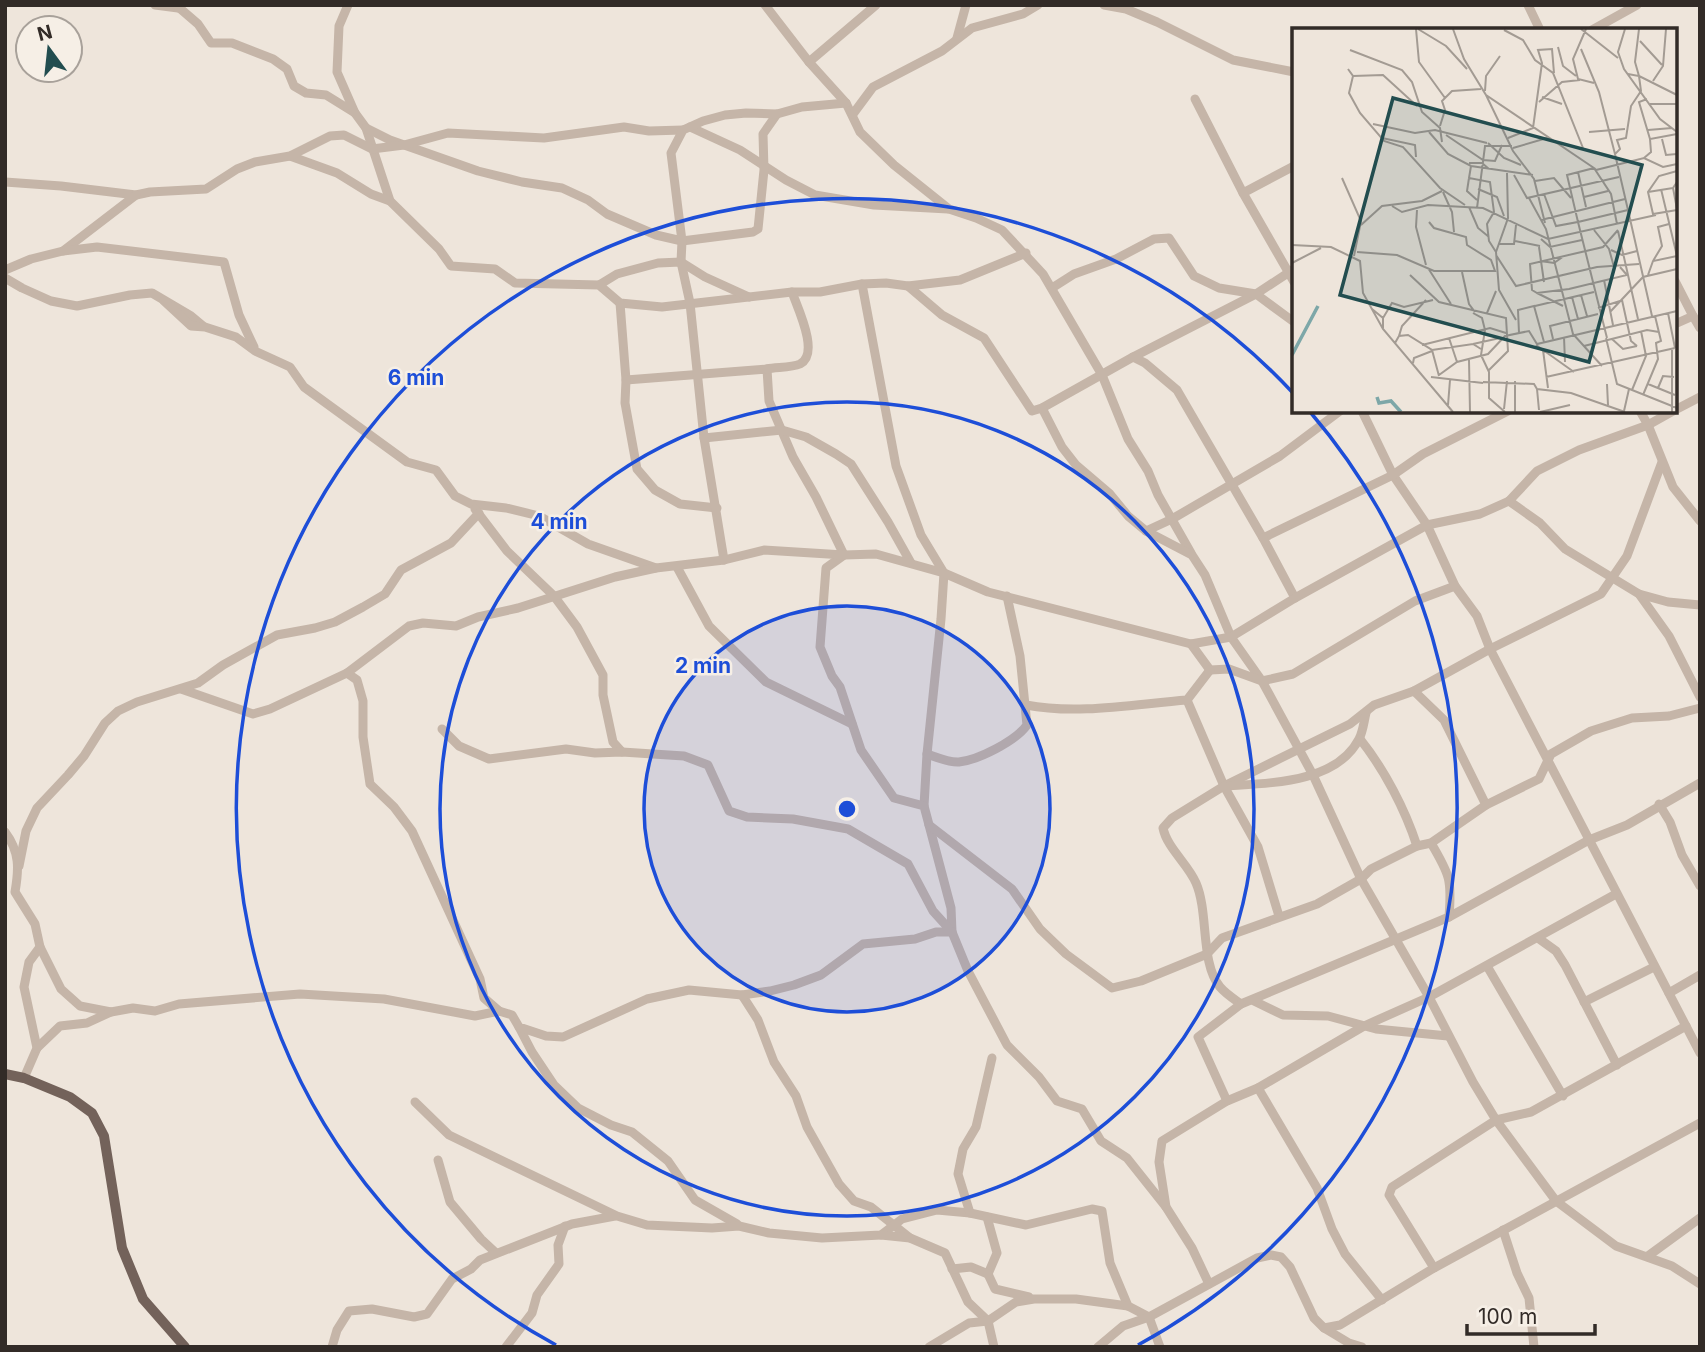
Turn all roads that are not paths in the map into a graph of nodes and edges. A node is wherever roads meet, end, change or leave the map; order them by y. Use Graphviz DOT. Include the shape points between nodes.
graph roads {
  1 [pos="155,5"];
  2 [pos="348,5"];
  3 [pos="765,5"];
  4 [pos="876,5"];
  5 [pos="966,5"];
  6 [pos="1038,5"];
  7 [pos="1104,5"];
  8 [pos="1528,5"];
  9 [pos="1637,5"];
  10 [pos="177,7"];
  11 [pos="1539,28"];
  12 [pos="1596,28"];
  13 [pos="957,38"];
  14 [pos="809,62"];
  15 [pos="1292,72"];
  16 [pos="1195,99"];
  17 [pos="846,103"];
  18 [pos="355,113"];
  19 [pos="777,114"];
  20 [pos="853,114"];
  21 [pos="366,128"];
  22 [pos="687,128"];
  23 [pos="404,145"];
  24 [pos="372,149"];
  25 [pos="290,156"];
  26 [pos="764,166"];
  27 [pos="1292,167"];
  28 [pos="5,182"];
  29 [pos="1243,193"];
  30 [pos="136,195"];
  31 [pos="390,201"];
  32 [pos="949,209"];
  33 [pos="682,241"];
  34 [pos="63,251"];
  35 [pos="1026,253"];
  36 [pos="681,262"];
  37 [pos="5,270"];
  38 [pos="1291,270"];
  39 [pos="5,278"];
  40 [pos="862,284"];
  41 [pos="599,285"];
  42 [pos="1677,285"];
  43 [pos="908,286"];
  44 [pos="1052,288"];
  45 [pos="792,292"];
  46 [pos="1256,294"];
  47 [pos="751,298"];
  48 [pos="620,303"];
  49 [pos="690,303"];
  50 [pos="1693,316"];
  51 [pos="1292,321"];
  52 [pos="1677,323"];
  53 [pos="1700,328"];
  54 [pos="256,351"];
  55 [pos="1133,357"];
  56 [pos="766,369"];
  57 [pos="696,375"];
  58 [pos="1102,375"];
  59 [pos="626,380"];
  60 [pos="1700,397"];
  61 [pos="1042,408"];
  62 [pos="1677,409"];
  63 [pos="1337,413"];
  64 [pos="1363,413"];
  65 [pos="1504,413"];
  66 [pos="1641,413"];
  67 [pos="1670,413"];
  68 [pos="1648,425"];
  69 [pos="782,430"];
  70 [pos="704,438"];
  71 [pos="1662,462"];
  72 [pos="1393,475"];
  73 [pos="1233,484"];
  74 [pos="1509,501"];
  75 [pos="471,504"];
  76 [pos="717,509"];
  77 [pos="479,513"];
  78 [pos="1172,519"];
  79 [pos="1700,521"];
  80 [pos="1427,525"];
  81 [pos="1146,531"];
  82 [pos="1263,538"];
  83 [pos="844,555"];
  84 [pos="1192,555"];
  85 [pos="724,560"];
  86 [pos="911,563"];
  87 [pos="677,567"];
  88 [pos="656,568"];
  89 [pos="944,573"];
  90 [pos="1614,577"];
  91 [pos="1455,586"];
  92 [pos="1639,594"];
  93 [pos="554,596"];
  94 [pos="1007,596"];
  95 [pos="1295,598"];
  96 [pos="1700,605"];
  97 [pos="1231,636"];
  98 [pos="1191,644"];
  99 [pos="1490,649"];
  100 [pos="1210,670"];
  101 [pos="347,673"];
  102 [pos="1262,681"];
  103 [pos="181,689"];
  104 [pos="1414,691"];
  105 [pos="1700,696"];
  106 [pos="1187,701"];
  107 [pos="1026,705"];
  108 [pos="1700,708"];
  109 [pos="1366,713"];
  110 [pos="852,724"];
  111 [pos="442,729"];
  112 [pos="1360,738"];
  113 [pos="1297,749"];
  114 [pos="622,752"];
  115 [pos="927,754"];
  116 [pos="1548,762"];
  117 [pos="1313,775"];
  118 [pos="1700,783"];
  119 [pos="1224,786"];
  120 [pos="1659,804"];
  121 [pos="1486,805"];
  122 [pos="924,806"];
  123 [pos="929,825"];
  124 [pos="5,832"];
  125 [pos="1589,840"];
  126 [pos="1431,843"];
  127 [pos="1417,846"];
  128 [pos="19,866"];
  129 [pos="1361,879"];
  130 [pos="1700,886"];
  131 [pos="1616,894"];
  132 [pos="1279,916"];
  133 [pos="1449,917"];
  134 [pos="952,932"];
  135 [pos="1538,938"];
  136 [pos="1395,939"];
  137 [pos="40,947"];
  138 [pos="1207,954"];
  139 [pos="1487,967"];
  140 [pos="1654,967"];
  141 [pos="1700,975"];
  142 [pos="1669,993"];
  143 [pos="742,995"];
  144 [pos="1429,997"];
  145 [pos="1254,1001"];
  146 [pos="1584,1002"];
  147 [pos="1241,1004"];
  148 [pos="499,1011"];
  149 [pos="111,1012"];
  150 [pos="1364,1026"];
  151 [pos="1686,1026"];
  152 [pos="519,1027"];
  153 [pos="1448,1036"];
  154 [pos="37,1048"];
  155 [pos="1700,1053"];
  156 [pos="992,1058"];
  157 [pos="1617,1065"];
  158 [pos="5,1074"];
  159 [pos="24,1078"];
  160 [pos="1258,1088"];
  161 [pos="1563,1096"];
  162 [pos="1227,1101"];
  163 [pos="415,1102"];
  164 [pos="1496,1120"];
  165 [pos="1700,1123"];
  166 [pos="438,1160"];
  167 [pos="1556,1200"];
  168 [pos="1166,1207"];
  169 [pos="970,1213"];
  170 [pos="617,1216"];
  171 [pos="987,1217"];
  172 [pos="1700,1218"];
  173 [pos="893,1225"];
  174 [pos="565,1226"];
  175 [pos="739,1226"];
  176 [pos="1503,1230"];
  177 [pos="881,1235"];
  178 [pos="910,1238"];
  179 [pos="496,1253"];
  180 [pos="1648,1256"];
  181 [pos="1434,1268"];
  182 [pos="952,1269"];
  183 [pos="988,1274"];
  184 [pos="1209,1284"];
  185 [pos="1700,1284"];
  186 [pos="1034,1299"];
  187 [pos="1382,1300"];
  188 [pos="1129,1306"];
  189 [pos="1149,1317"];
  190 [pos="988,1321"];
  191 [pos="1324,1328"];
  192 [pos="1097,1346"];
  193 [pos="185,1347"];
  194 [pos="332,1347"];
  195 [pos="506,1347"];
  196 [pos="929,1347"];
  197 [pos="994,1347"];
  198 [pos="1160,1347"];
  199 [pos="1362,1347"];
  200 [pos="1534,1347"];
  1 -- 10 [label="street"];
  2 -- 18 [label="street" via="339,26 337,72"];
  3 -- 14 [label="street"];
  4 -- 14 [label="street"];
  5 -- 13 [label="street"];
  6 -- 13 [label="street" via="1023,14 972,28"];
  7 -- 15 [label="street" via="1157,22 1233,60"];
  8 -- 11 [label="street"];
  9 -- 12 [label="street"];
  10 -- 18 [label="street" via="198,24 211,43 232,43 273,59 287,69 294,86 326,95"];
  13 -- 20 [label="street" via="942,51 873,87"];
  14 -- 17 [label="street"];
  16 -- 29 [label="street"];
  17 -- 19 [label="street"];
  17 -- 20 [label="street"];
  18 -- 21 [label="street"];
  19 -- 22 [label="street" via="725,115"];
  19 -- 26 [label="street" via="763,134"];
  20 -- 32 [label="street" via="860,132"];
  21 -- 23 [label="street"];
  21 -- 24 [label="street"];
  22 -- 23 [label="street" via="649,131 624,127 544,138 448,133"];
  22 -- 26 [label="street" via="740,150"];
  22 -- 33 [label="street" via="671,153"];
  23 -- 24 [label="street"];
  23 -- 33 [label="street" via="478,171 562,188 607,214"];
  24 -- 25 [label="street" via="344,135 330,135"];
  24 -- 31 [label="street"];
  25 -- 30 [label="street" via="237,169 206,189"];
  25 -- 31 [label="street" via="337,173"];
  26 -- 32 [label="street" via="815,195 874,205"];
  26 -- 33 [label="street" via="758,229"];
  27 -- 29 [label="street"];
  28 -- 30 [label="street"];
  29 -- 38 [label="street"];
  30 -- 34 [label="street"];
  31 -- 41 [label="street" via="451,266 495,269 515,283"];
  32 -- 35 [label="street" via="1002,230"];
  33 -- 36 [label="street"];
  34 -- 37 [label="street"];
  34 -- 54 [label="street" via="97,247 224,262 239,315"];
  35 -- 43 [label="street" via="960,280"];
  35 -- 44 [label="street"];
  36 -- 41 [label="street" via="617,274"];
  36 -- 47 [label="street"];
  36 -- 49 [label="street"];
  38 -- 46 [label="street"];
  39 -- 54 [label="street" via="51,301 77,306 152,293 205,327 236,337"];
  40 -- 43 [label="street"];
  40 -- 45 [label="street"];
  40 -- 89 [label="street" via="896,466 921,535"];
  41 -- 48 [label="street"];
  42 -- 50 [label="street"];
  43 -- 61 [label="street" via="942,316 984,338 1032,411"];
  44 -- 46 [label="street" via="1154,239 1169,238 1194,276 1219,288"];
  44 -- 58 [label="street"];
  45 -- 47 [label="street"];
  45 -- 56 [label="street" via="810,347 808,358 799,365"];
  46 -- 51 [label="street"];
  46 -- 55 [label="street"];
  47 -- 49 [label="street"];
  48 -- 49 [label="street" via="662,307"];
  48 -- 59 [label="street"];
  49 -- 57 [label="street"];
  50 -- 52 [label="street"];
  50 -- 53 [label="street"];
  54 -- 75 [label="street" via="290,367 304,387 407,462 436,470 455,496"];
  55 -- 58 [label="street"];
  55 -- 73 [label="street" via="1177,390"];
  56 -- 57 [label="street"];
  56 -- 69 [label="street" via="769,401"];
  57 -- 59 [label="street"];
  57 -- 70 [label="street"];
  58 -- 61 [label="street"];
  58 -- 78 [label="street" via="1128,439"];
  59 -- 76 [label="street" via="625,403 637,469 655,490 680,504"];
  60 -- 62 [label="street"];
  61 -- 81 [label="street" via="1076,465"];
  63 -- 73 [label="street"];
  64 -- 72 [label="street"];
  65 -- 72 [label="street" via="1423,454"];
  66 -- 68 [label="street"];
  67 -- 68 [label="street"];
  68 -- 71 [label="street"];
  68 -- 74 [label="street" via="1537,471"];
  69 -- 70 [label="street"];
  69 -- 83 [label="street"];
  69 -- 86 [label="street" via="806,436 851,464"];
  70 -- 76 [label="street"];
  71 -- 79 [label="street" via="1673,487"];
  71 -- 90 [label="street"];
  72 -- 80 [label="street"];
  72 -- 82 [label="street"];
  73 -- 78 [label="street"];
  73 -- 82 [label="street"];
  74 -- 80 [label="street" via="1480,514"];
  74 -- 90 [label="street" via="1565,549"];
  75 -- 77 [label="street"];
  75 -- 88 [label="street" via="539,516 588,544"];
  76 -- 85 [label="street"];
  77 -- 93 [label="street" via="507,551"];
  77 -- 103 [label="street" via="451,543 401,570 385,594 335,622 277,635"];
  78 -- 81 [label="street"];
  78 -- 84 [label="street"];
  80 -- 91 [label="street"];
  80 -- 95 [label="street"];
  81 -- 84 [label="street"];
  82 -- 95 [label="street"];
  83 -- 85 [label="street" via="764,550"];
  83 -- 86 [label="street" via="876,554"];
  83 -- 110 [label="street" via="826,568 820,647"];
  84 -- 97 [label="street"];
  85 -- 87 [label="street"];
  86 -- 89 [label="street"];
  87 -- 88 [label="street"];
  87 -- 110 [label="street" via="709,626 766,682"];
  88 -- 93 [label="street"];
  89 -- 94 [label="street" via="988,593"];
  89 -- 115 [label="street"];
  90 -- 92 [label="street"];
  90 -- 99 [label="street" via="1601,594"];
  91 -- 99 [label="street" via="1478,616"];
  91 -- 102 [label="street" via="1415,601 1293,674"];
  92 -- 96 [label="street"];
  92 -- 105 [label="street" via="1669,636"];
  93 -- 101 [label="street" via="456,626 423,622 409,626"];
  93 -- 114 [label="street" via="603,676 612,741"];
  94 -- 98 [label="street"];
  94 -- 107 [label="street"];
  95 -- 97 [label="street"];
  97 -- 98 [label="street"];
  97 -- 102 [label="street"];
  98 -- 100 [label="street"];
  99 -- 104 [label="street"];
  99 -- 116 [label="street"];
  100 -- 102 [label="street" via="1229,669"];
  100 -- 106 [label="street"];
  101 -- 103 [label="street" via="253,713"];
  101 -- 148 [label="street" via="357,680 363,701 370,783 412,831 480,979 484,998"];
  102 -- 113 [label="street"];
  103 -- 128 [label="street" via="137,702 105,723 84,756 37,808 26,831"];
  104 -- 109 [label="street" via="1374,705"];
  104 -- 121 [label="street" via="1444,720"];
  106 -- 107 [label="street" via="1087,708"];
  106 -- 119 [label="street"];
  107 -- 115 [label="street" via="1027,725 1021,734 984,754 958,762"];
  108 -- 116 [label="street" via="1632,718 1591,731 1551,754"];
  109 -- 112 [label="street"];
  109 -- 113 [label="street"];
  110 -- 122 [label="street" via="861,750 894,798"];
  111 -- 114 [label="street" via="459,746 489,759 566,748"];
  112 -- 117 [label="street" via="1345,758"];
  112 -- 127 [label="street" via="1390,787"];
  113 -- 117 [label="street"];
  113 -- 119 [label="street"];
  114 -- 134 [label="street" via="684,756 708,765 729,811 848,829 908,864 933,911"];
  115 -- 122 [label="street"];
  116 -- 121 [label="street" via="1539,779"];
  116 -- 125 [label="street"];
  117 -- 119 [label="street"];
  117 -- 129 [label="street"];
  118 -- 120 [label="street"];
  119 -- 132 [label="street" via="1258,847"];
  119 -- 138 [label="street" via="1163,828 1196,884"];
  120 -- 125 [label="street" via="1626,825"];
  120 -- 130 [label="street"];
  121 -- 126 [label="street"];
  122 -- 123 [label="street"];
  123 -- 134 [label="street" via="951,908"];
  123 -- 138 [label="street" via="1012,890 1040,929 1112,988 1142,981"];
  124 -- 128 [label="street"];
  125 -- 131 [label="street"];
  125 -- 133 [label="street"];
  126 -- 127 [label="street"];
  126 -- 133 [label="street" via="1452,888"];
  127 -- 129 [label="street" via="1371,869"];
  128 -- 137 [label="street" via="15,892 35,924"];
  129 -- 132 [label="street" via="1317,904"];
  129 -- 136 [label="street"];
  131 -- 135 [label="street"];
  131 -- 140 [label="street"];
  132 -- 138 [label="street" via="1222,938"];
  133 -- 136 [label="street"];
  134 -- 143 [label="street" via="863,944 821,975"];
  134 -- 168 [label="street" via="1007,1045 1057,1101 1082,1109 1101,1141 1127,1158"];
  135 -- 139 [label="street"];
  135 -- 146 [label="street" via="1556,951"];
  136 -- 144 [label="street"];
  136 -- 145 [label="street"];
  137 -- 149 [label="street" via="61,989 80,1006"];
  137 -- 154 [label="street" via="29,962 24,987"];
  138 -- 147 [label="street" via="1219,986"];
  139 -- 144 [label="street"];
  139 -- 161 [label="street"];
  140 -- 142 [label="street"];
  140 -- 146 [label="street"];
  141 -- 142 [label="street"];
  142 -- 151 [label="street"];
  143 -- 152 [label="street" via="675,992 647,999 563,1037"];
  143 -- 173 [label="street" via="839,1184 854,1201 871,1207"];
  144 -- 150 [label="street"];
  144 -- 153 [label="street"];
  145 -- 147 [label="street"];
  145 -- 150 [label="street" via="1283,1016 1328,1016"];
  146 -- 157 [label="street"];
  147 -- 162 [label="street" via="1198,1037"];
  148 -- 149 [label="street" via="475,1016 384,999 300,994"];
  148 -- 152 [label="street" via="512,1014"];
  149 -- 154 [label="street" via="87,1023 60,1026"];
  150 -- 153 [label="street"];
  150 -- 160 [label="street"];
  151 -- 155 [label="street"];
  151 -- 157 [label="street"];
  152 -- 175 [label="street" via="554,1085 578,1108 632,1132 668,1161 695,1200"];
  153 -- 164 [label="street"];
  154 -- 159 [label="street"];
  156 -- 169 [label="street" via="976,1126 963,1149 958,1174"];
  157 -- 161 [label="street"];
  158 -- 159 [label="main road"];
  159 -- 193 [label="main road" via="70,1097 92,1113 104,1136 122,1248 143,1299"];
  160 -- 162 [label="street"];
  160 -- 187 [label="street" via="1317,1188 1345,1254"];
  161 -- 164 [label="street" via="1531,1112"];
  162 -- 168 [label="street" via="1162,1141 1159,1163"];
  163 -- 170 [label="street" via="449,1135"];
  164 -- 167 [label="street"];
  164 -- 181 [label="street" via="1392,1186 1389,1195"];
  165 -- 167 [label="street"];
  166 -- 179 [label="street" via="450,1202"];
  167 -- 176 [label="street"];
  167 -- 180 [label="street" via="1616,1246"];
  168 -- 184 [label="street"];
  169 -- 171 [label="street"];
  169 -- 173 [label="street" via="937,1210"];
  170 -- 174 [label="street"];
  170 -- 175 [label="street" via="647,1225"];
  171 -- 183 [label="street" via="996,1253"];
  171 -- 188 [label="street" via="1026,1225 1092,1209 1101,1211 1110,1263"];
  172 -- 180 [label="street"];
  173 -- 177 [label="street"];
  173 -- 178 [label="street"];
  174 -- 179 [label="street"];
  174 -- 195 [label="street" via="558,1245 559,1264 537,1295 532,1313"];
  175 -- 177 [label="street" via="822,1238"];
  176 -- 181 [label="street"];
  176 -- 200 [label="street" via="1530,1298"];
  177 -- 178 [label="street"];
  178 -- 182 [label="street" via="945,1253"];
  179 -- 194 [label="street" via="453,1279 427,1314 414,1317 372,1308 349,1311"];
  180 -- 185 [label="street"];
  181 -- 187 [label="street"];
  182 -- 183 [label="street" via="971,1267"];
  182 -- 190 [label="street" via="968,1302"];
  183 -- 186 [label="street" via="995,1289"];
  184 -- 189 [label="street"];
  184 -- 191 [label="street" via="1257,1258 1281,1257"];
  186 -- 188 [label="street"];
  186 -- 190 [label="street" via="1016,1302"];
  187 -- 191 [label="street" via="1340,1325"];
  188 -- 189 [label="street"];
  189 -- 192 [label="street" via="1123,1326"];
  189 -- 198 [label="street"];
  190 -- 196 [label="street" via="969,1323"];
  190 -- 197 [label="street"];
  191 -- 199 [label="street"];
}
